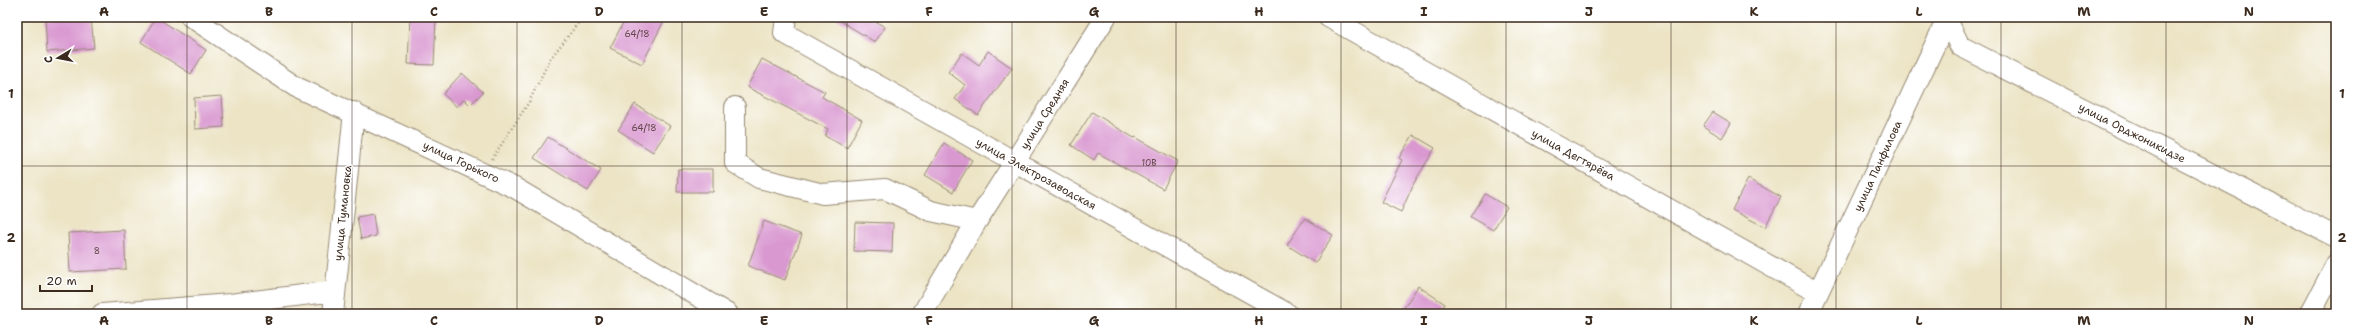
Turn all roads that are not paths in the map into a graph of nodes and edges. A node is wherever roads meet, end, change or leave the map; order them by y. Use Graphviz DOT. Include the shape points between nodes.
graph roads {
  1 [pos="191,17"];
  2 [pos="1106,17"];
  3 [pos="1328,17"];
  4 [pos="1945,18"];
  5 [pos="785,25"];
  6 [pos="735,107"];
  7 [pos="354,112"];
  8 [pos="1015,163"];
  9 [pos="977,221"];
  10 [pos="2336,237"];
  11 [pos="2336,264"];
  12 [pos="336,291"];
  13 [pos="1818,293"];
  14 [pos="102,314"];
  15 [pos="333,314"];
  16 [pos="728,314"];
  17 [pos="922,314"];
  18 [pos="1288,314"];
  19 [pos="1808,314"];
  20 [pos="2310,314"];
  1 -- 7 [label="street, улица Горького" via="296,87"];
  2 -- 8 [label="street, улица Средняя"];
  3 -- 13 [label="street, улица Дегтярёва"];
  4 -- 10 [label="street, улица Орджоникидзе" via="1960,46"];
  4 -- 13 [label="street, улица Панфилова"];
  5 -- 8 [label="street, улица Электрозаводская"];
  6 -- 9 [label="street" via="735,163 759,178 822,194 885,190 931,211"];
  7 -- 12 [label="street, улица Тумановка"];
  7 -- 16 [label="street, улица Горького" via="515,188"];
  8 -- 9 [label="street, улица Средняя"];
  8 -- 18 [label="street, улица Электрозаводская"];
  9 -- 17 [label="street, улица Средняя"];
  11 -- 20 [label="street"];
  12 -- 14 [label="street" via="230,304"];
  12 -- 15 [label="street, улица Тумановка"];
  13 -- 19 [label="street, улица Панфилова"];
}
